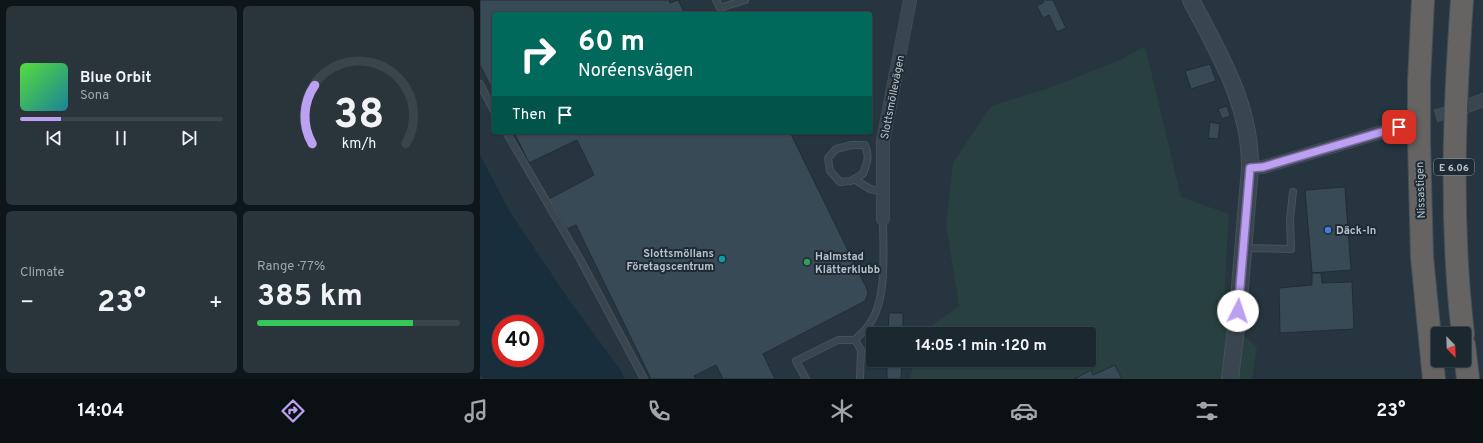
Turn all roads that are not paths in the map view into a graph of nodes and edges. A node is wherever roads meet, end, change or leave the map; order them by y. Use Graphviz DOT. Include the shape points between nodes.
graph roads {
  1 [pos="716,0"];
  2 [pos="745,0"];
  3 [pos="910,0"];
  4 [pos="1191,0"];
  5 [pos="1423,0"];
  6 [pos="1462,0"];
  7 [pos="480,84"];
  8 [pos="1483,100"];
  9 [pos="1467,106"];
  10 [pos="492,107"];
  11 [pos="1399,127"];
  12 [pos="507,134"];
  13 [pos="1250,168"];
  14 [pos="854,179"];
  15 [pos="883,192"];
  16 [pos="1293,192"];
  17 [pos="883,219"];
  18 [pos="1242,248"];
  19 [pos="1462,327"];
  20 [pos="855,340"];
  21 [pos="1467,367"];
  22 [pos="644,379"];
  23 [pos="806,379"];
  24 [pos="860,379"];
  25 [pos="1230,379"];
  26 [pos="1434,379"];
  27 [pos="1468,379"];
  1 -- 2 [label="lane" via="720,8"];
  3 -- 15 [label="street, Slottsmöllevägen" via="883,141"];
  4 -- 13 [label="street" via="1239,97 1248,132"];
  5 -- 26 [label="highway, Nissastigen / E 6.06" via="1419,111 1422,257"];
  6 -- 19 [label="highway, E 6.06" via="1456,79 1454,221"];
  7 -- 10 [label="lane"];
  8 -- 9 [label="street"];
  11 -- 13 [label="street" via="1263,167"];
  12 -- 22 [label="lane" via="580,260"];
  13 -- 18 [label="street"];
  14 -- 14 [label="lane" via="863,174 868,154 865,146 852,144 836,149 828,158 830,171 840,182"];
  14 -- 15 [label="lane" via="870,189"];
  15 -- 17 [label="street, Slottsmöllevägen"];
  16 -- 18 [label="lane" via="1290,219 1291,249"];
  17 -- 20 [label="lane" via="881,294 869,326"];
  18 -- 25 [label="street"];
  20 -- 23 [label="lane" via="838,340 796,361"];
  20 -- 24 [label="lane" via="861,350"];
  21 -- 27 [label="highway"];
}
